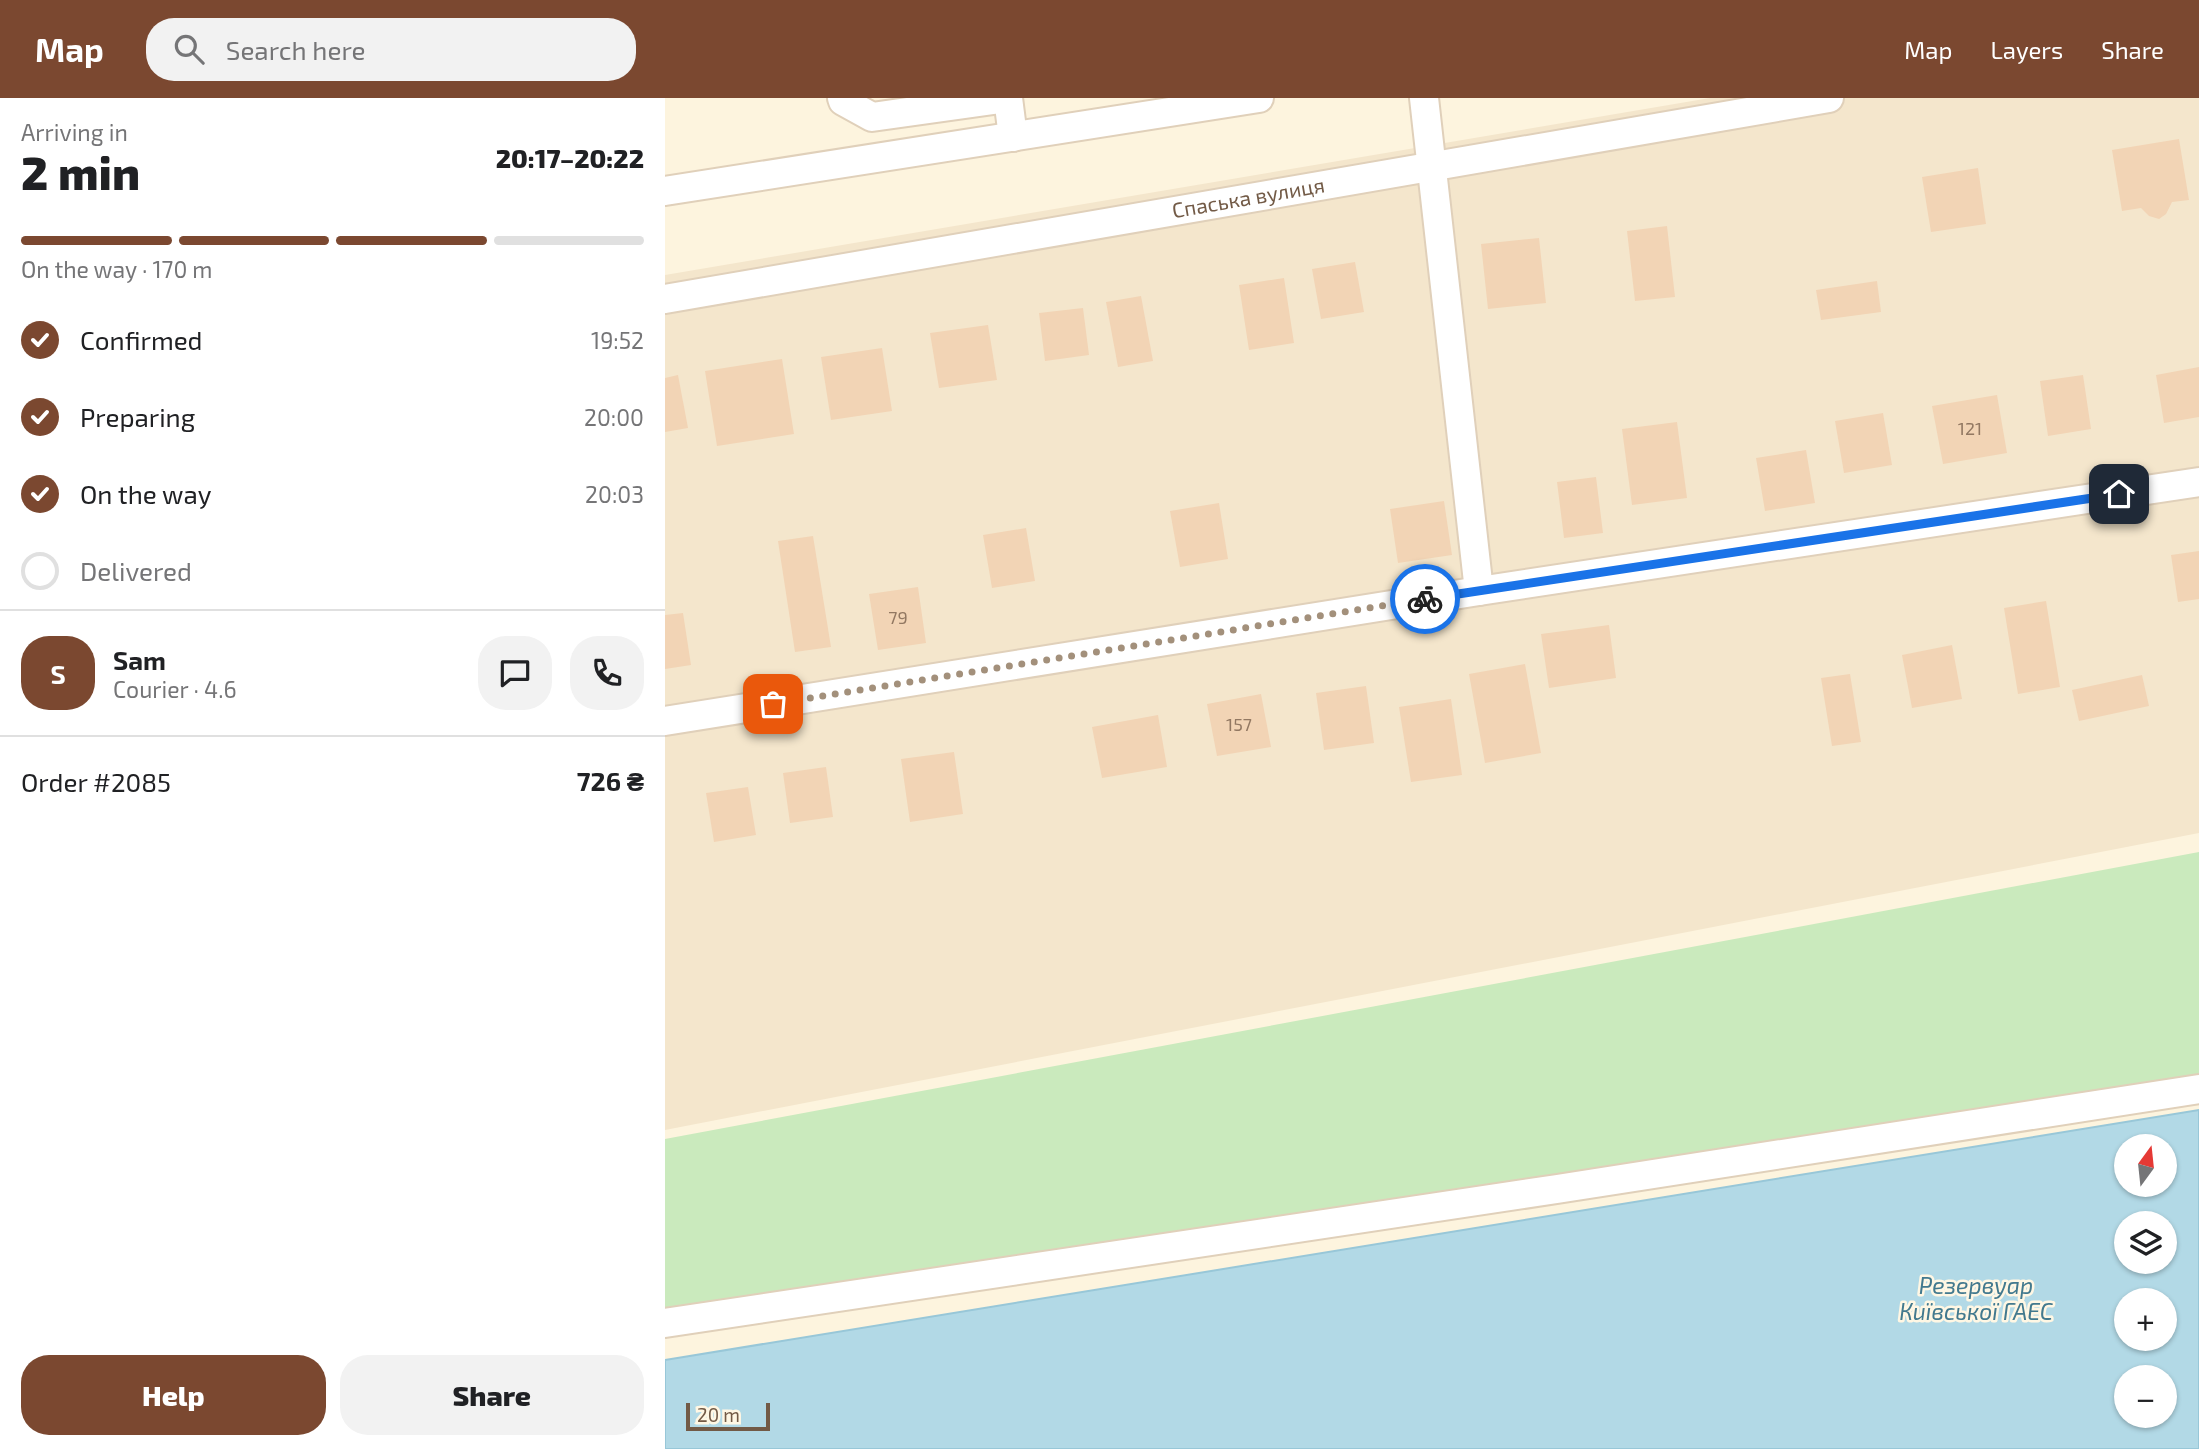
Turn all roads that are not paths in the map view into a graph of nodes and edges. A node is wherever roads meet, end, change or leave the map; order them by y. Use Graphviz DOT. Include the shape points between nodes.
graph roads {
  1 [pos="842,98"];
  2 [pos="1009,98"];
  3 [pos="1259,98"];
  4 [pos="1424,98"];
  5 [pos="1829,98"];
  6 [pos="1013,137"];
  7 [pos="1433,168"];
  8 [pos="665,191"];
  9 [pos="665,299"];
  10 [pos="2199,482"];
  11 [pos="1479,591"];
  12 [pos="665,721"];
  13 [pos="2199,1089"];
  14 [pos="665,1324"];
  1 -- 2 [label="street" via="872,117"];
  2 -- 6 [label="street"];
  3 -- 6 [label="street"];
  4 -- 7 [label="street"];
  5 -- 7 [label="street, Спаська вулиця"];
  6 -- 8 [label="street"];
  7 -- 9 [label="street, Спаська вулиця"];
  7 -- 11 [label="street"];
  10 -- 11 [label="street"];
  11 -- 12 [label="street"];
  13 -- 14 [label="street"];
}
